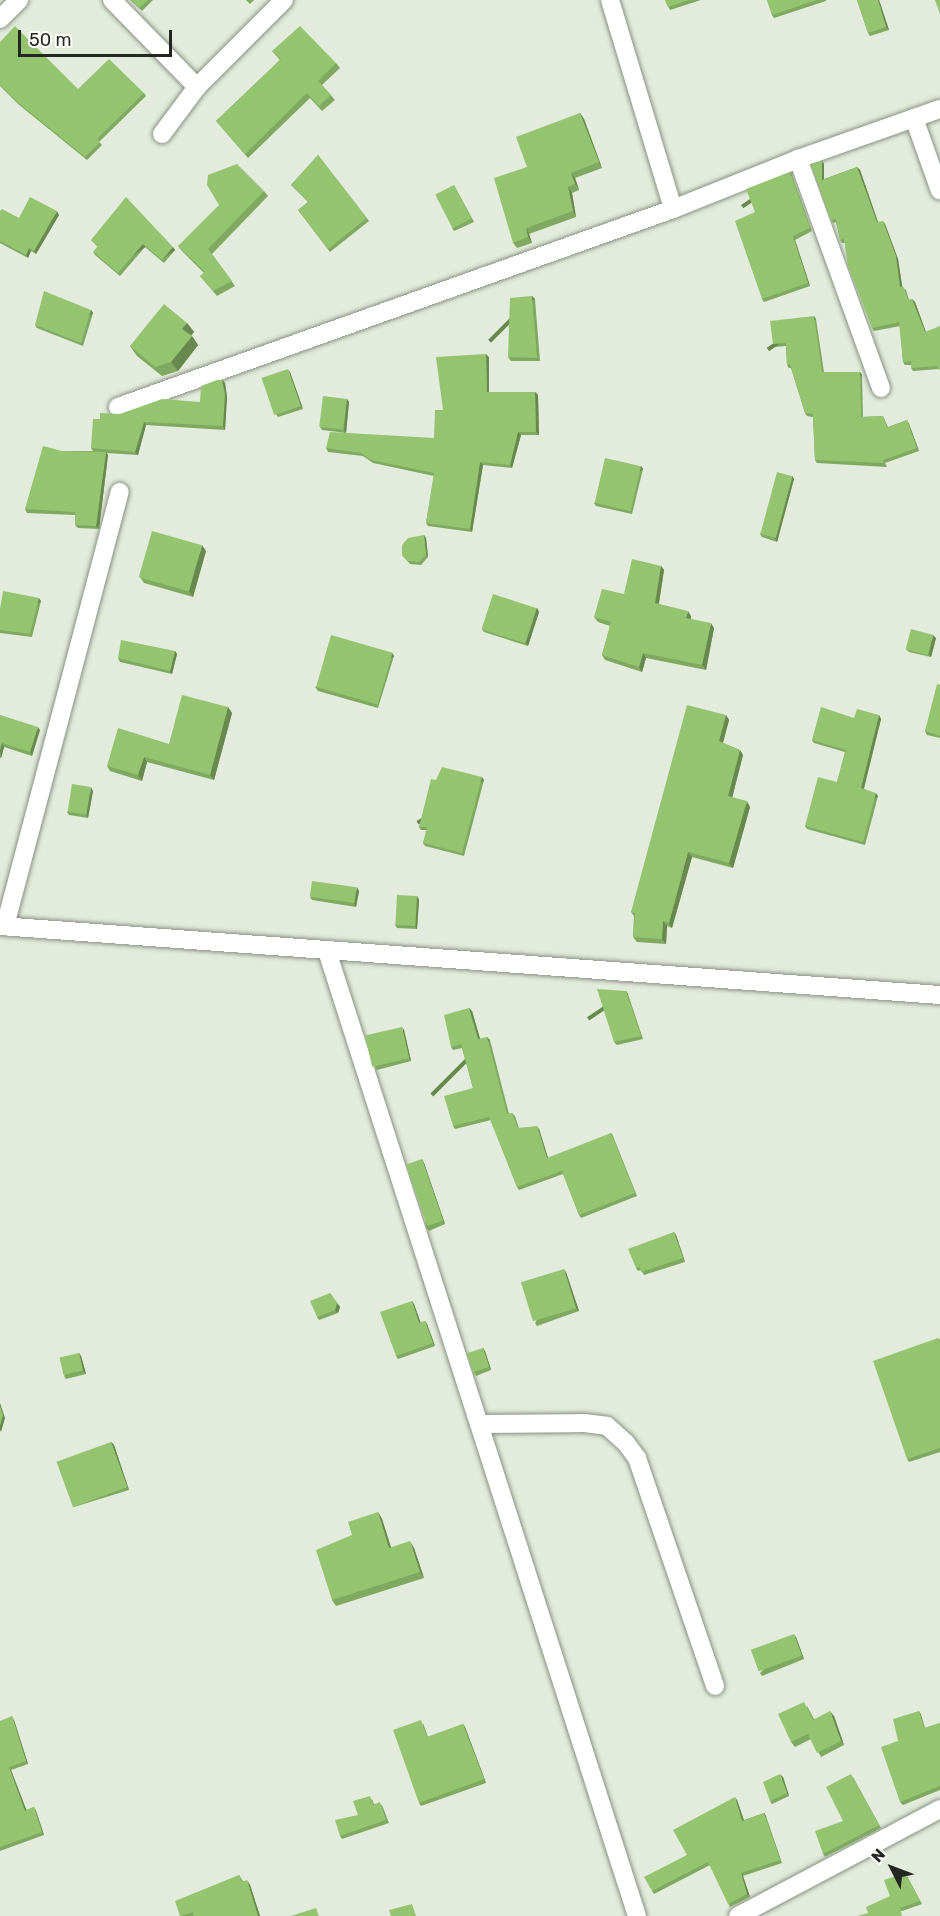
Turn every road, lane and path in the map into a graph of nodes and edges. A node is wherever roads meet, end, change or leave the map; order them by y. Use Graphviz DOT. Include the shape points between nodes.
graph roads {
  1 [pos="19,0"];
  2 [pos="112,0"];
  3 [pos="284,0"];
  4 [pos="610,0"];
  5 [pos="0,19"];
  6 [pos="197,87"];
  7 [pos="940,109"];
  8 [pos="914,118"];
  9 [pos="162,134"];
  10 [pos="798,159"];
  11 [pos="940,191"];
  12 [pos="673,208"];
  13 [pos="881,388"];
  14 [pos="118,407"];
  15 [pos="120,492"];
  16 [pos="2,926"];
  17 [pos="327,951"];
  18 [pos="940,994"];
  19 [pos="479,1424"];
  20 [pos="715,1686"];
  21 [pos="940,1809"];
  22 [pos="638,1916"];
  23 [pos="738,1916"];
  1 -- 5 [label="street"];
  2 -- 6 [label="street"];
  3 -- 6 [label="street"];
  4 -- 12 [label="street"];
  6 -- 9 [label="street"];
  7 -- 8 [label="street"];
  8 -- 10 [label="street"];
  8 -- 11 [label="street"];
  10 -- 12 [label="street"];
  10 -- 13 [label="street"];
  12 -- 14 [label="street"];
  15 -- 16 [label="street"];
  16 -- 17 [label="street"];
  17 -- 18 [label="street"];
  17 -- 19 [label="street"];
  19 -- 20 [label="street" via="584,1423 607,1426 626,1443 637,1458"];
  19 -- 22 [label="street"];
  21 -- 23 [label="street"];
}
